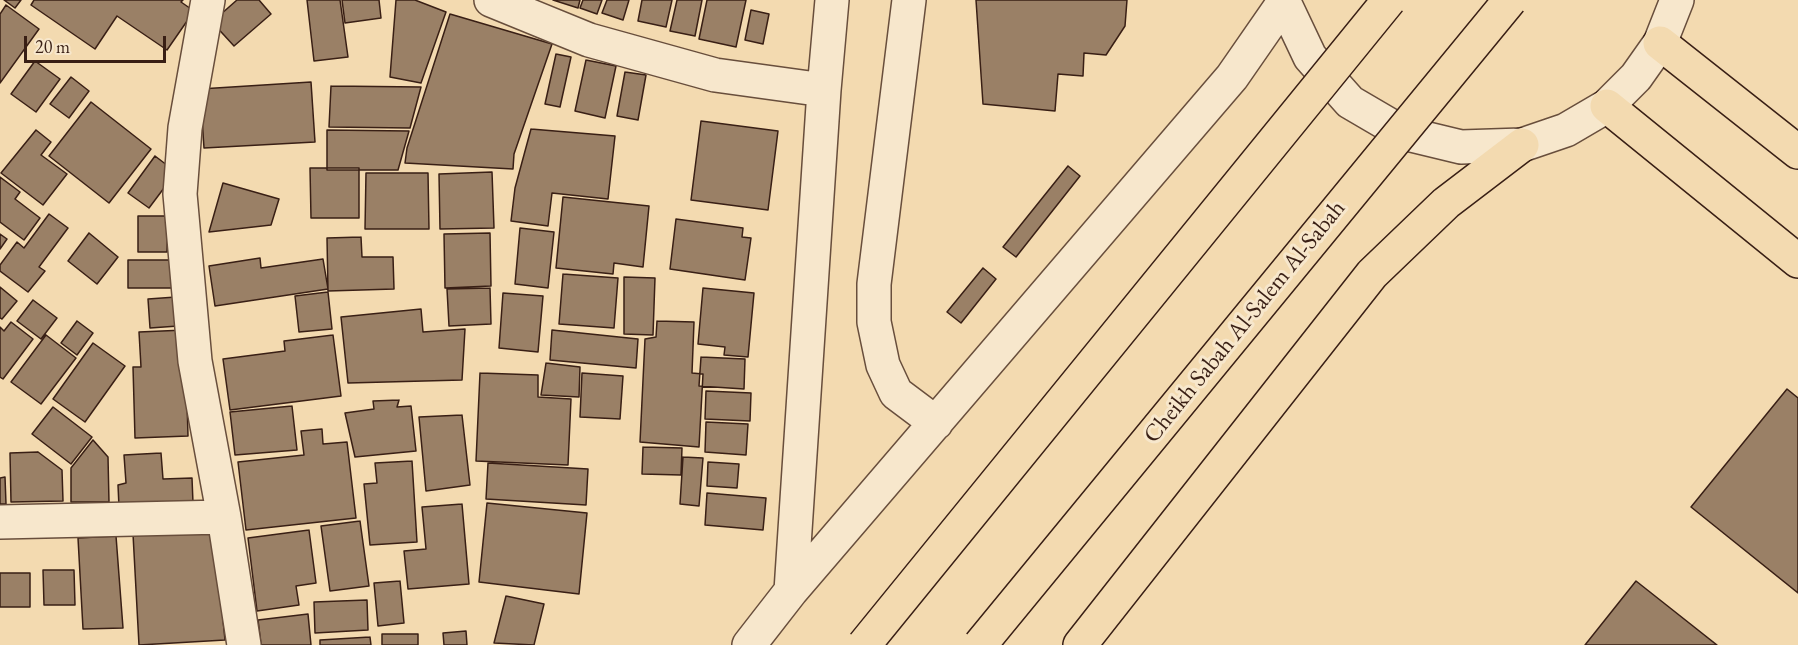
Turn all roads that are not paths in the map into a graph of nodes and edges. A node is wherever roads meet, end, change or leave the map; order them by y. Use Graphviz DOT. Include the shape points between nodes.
graph roads {
  1 [pos="208,0"];
  2 [pos="491,0"];
  3 [pos="832,0"];
  4 [pos="909,0"];
  5 [pos="1389,0"];
  6 [pos="1510,0"];
  7 [pos="1677,0"];
  8 [pos="1284,1"];
  9 [pos="1660,43"];
  10 [pos="824,90"];
  11 [pos="1607,105"];
  12 [pos="1522,145"];
  13 [pos="1798,152"];
  14 [pos="1798,261"];
  15 [pos="936,423"];
  16 [pos="224,517"];
  17 [pos="0,522"];
  18 [pos="791,591"];
  19 [pos="244,645"];
  20 [pos="749,645"];
  21 [pos="864,645"];
  22 [pos="980,645"];
  23 [pos="1080,645"];
  1 -- 16 [label="street" via="186,117 180,194 195,361"];
  2 -- 10 [label="street" via="590,40 715,75"];
  3 -- 10 [label="street"];
  4 -- 15 [label="street" via="874,284 874,322 883,365 896,393"];
  5 -- 21 [label="main road, bridge"];
  6 -- 22 [label="main road, Cheikh Sabah Al-Salem Al-Sabah, bridge"];
  7 -- 9 [label="street"];
  8 -- 12 [label="street" via="1310,57 1350,102 1402,133 1461,147"];
  8 -- 15 [label="street" via="1232,77"];
  9 -- 11 [label="street" via="1636,77"];
  9 -- 13 [label="main road"];
  10 -- 18 [label="street"];
  11 -- 12 [label="street" via="1566,130"];
  11 -- 14 [label="main road"];
  12 -- 23 [label="main road" via="1446,203 1372,274"];
  15 -- 18 [label="street"];
  16 -- 17 [label="street"];
  16 -- 19 [label="street"];
  18 -- 20 [label="street"];
}
